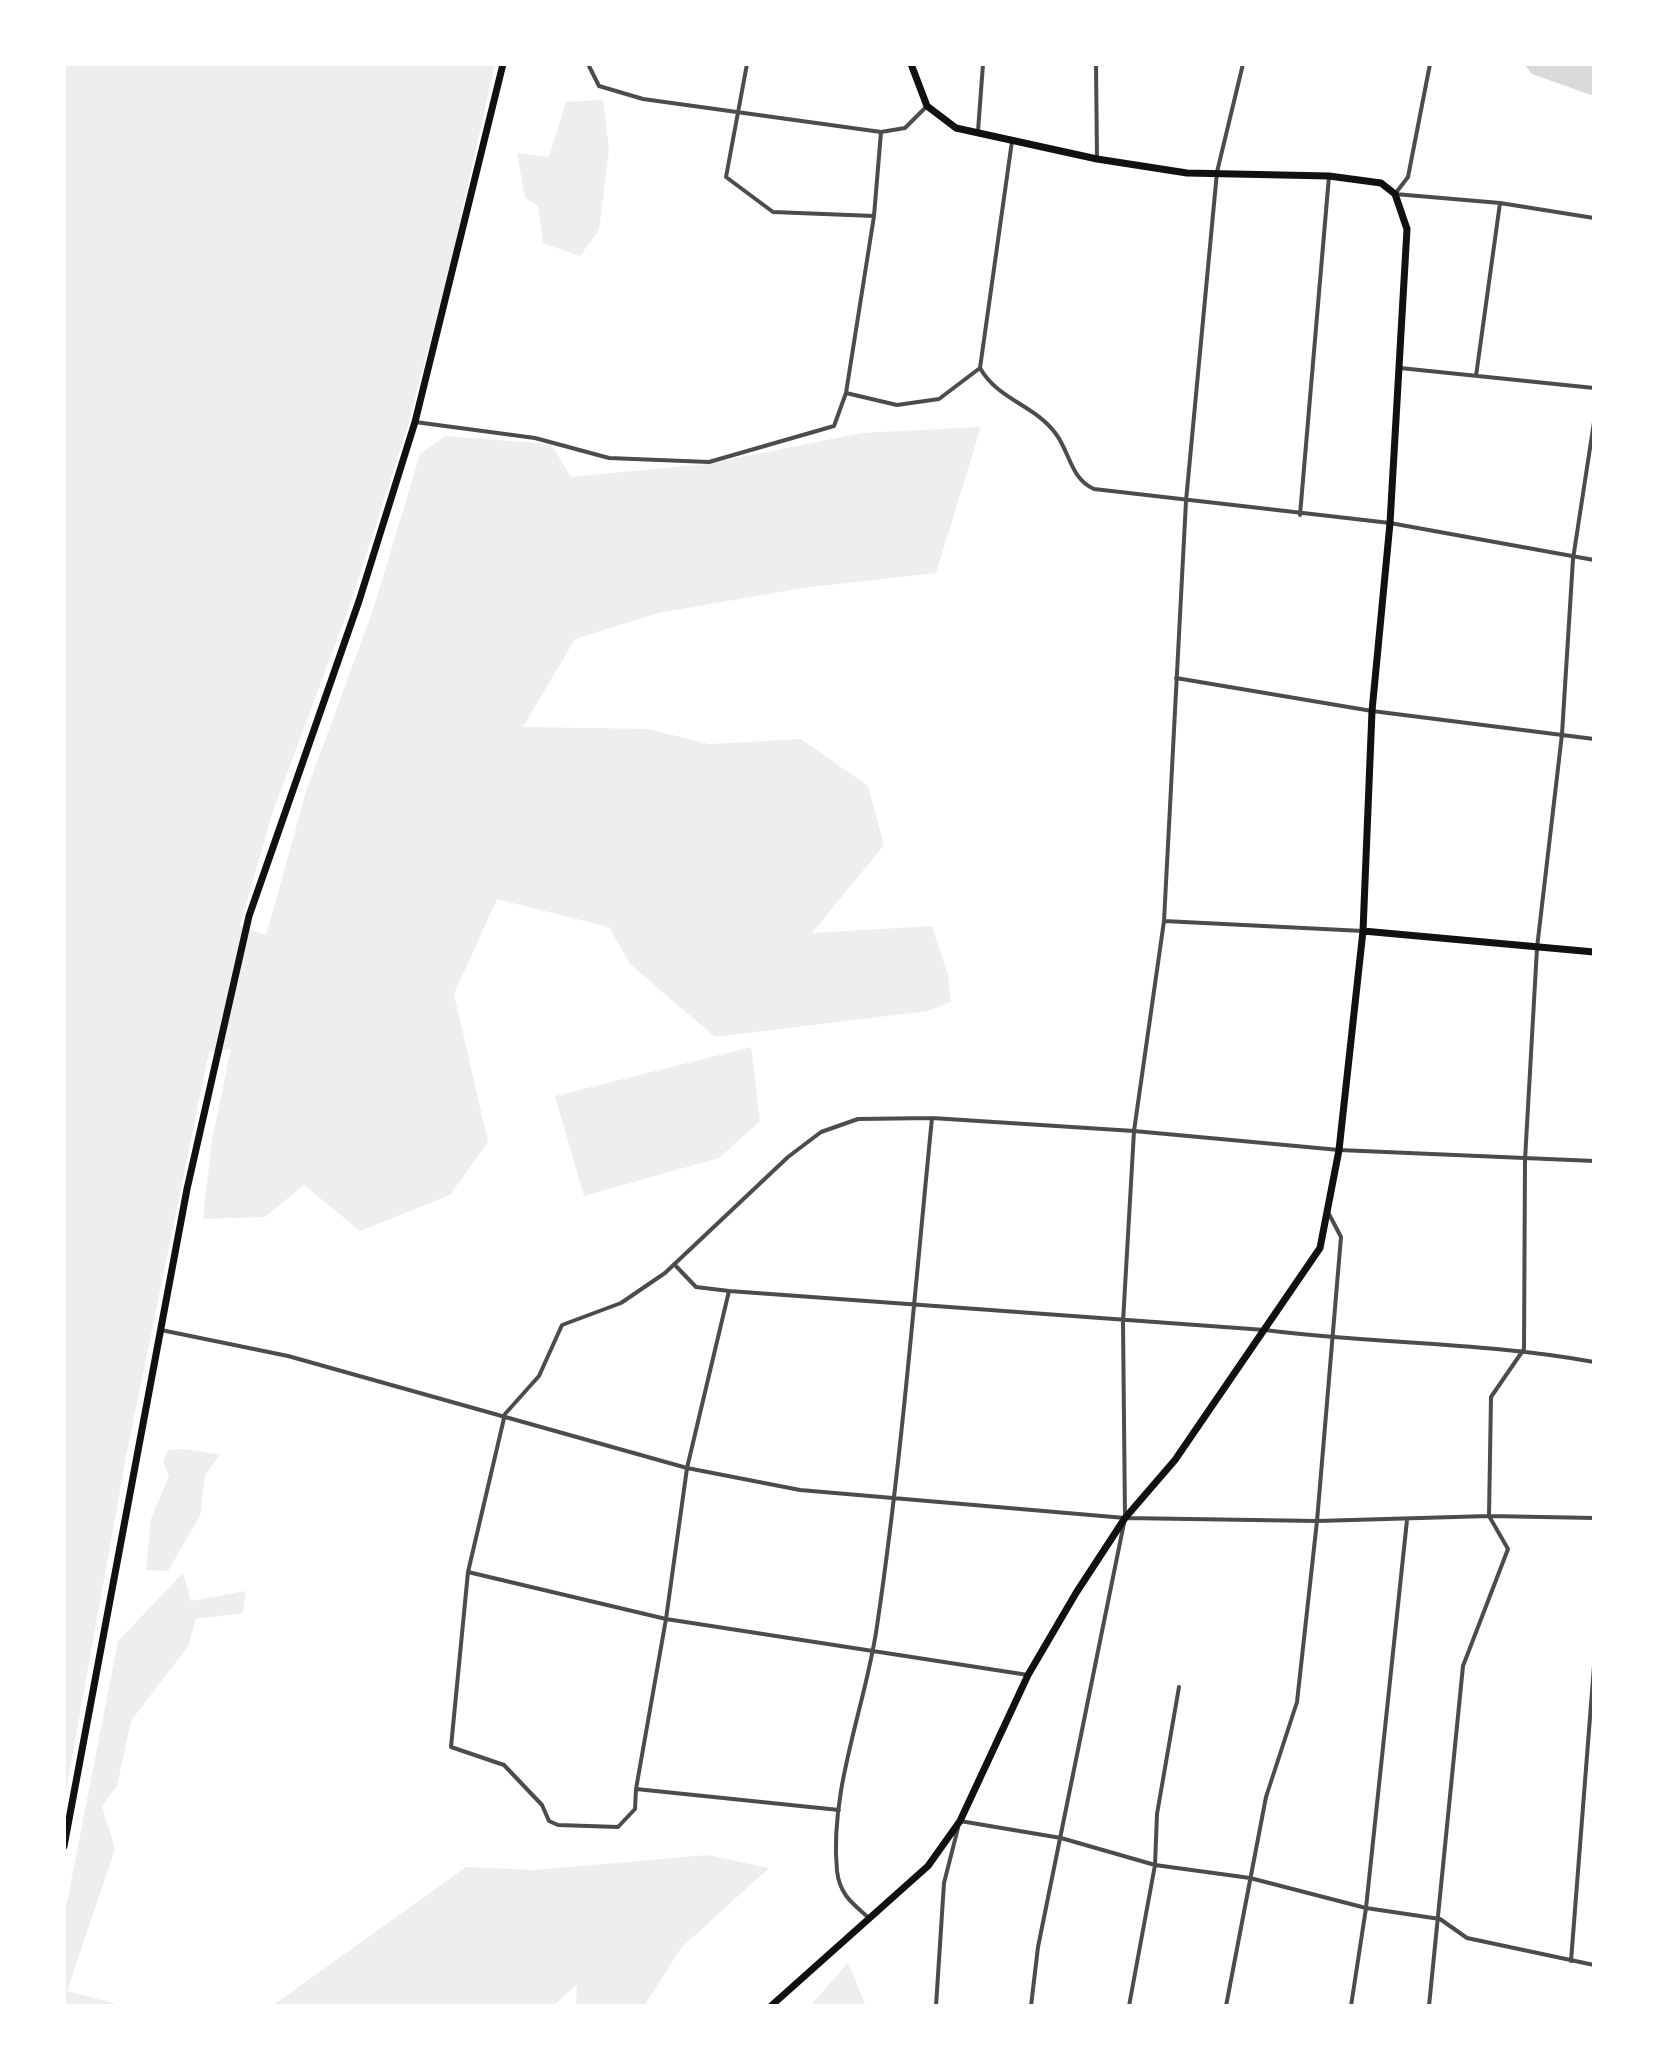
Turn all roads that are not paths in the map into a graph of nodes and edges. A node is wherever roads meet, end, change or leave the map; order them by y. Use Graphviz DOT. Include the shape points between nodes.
graph roads {
  1 [pos="503,64"];
  2 [pos="588,64"];
  3 [pos="747,64"];
  4 [pos="911,64"];
  5 [pos="983,64"];
  6 [pos="1096,64"];
  7 [pos="1243,64"];
  8 [pos="1430,64"];
  9 [pos="927,106"];
  10 [pos="739,114"];
  11 [pos="978,131"];
  12 [pos="881,132"];
  13 [pos="1012,139"];
  14 [pos="1097,159"];
  15 [pos="1217,172"];
  16 [pos="1329,176"];
  17 [pos="1395,194"];
  18 [pos="1500,203"];
  19 [pos="874,216"];
  20 [pos="1594,218"];
  21 [pos="980,368"];
  22 [pos="1400,368"];
  23 [pos="1476,376"];
  24 [pos="1594,388"];
  25 [pos="846,393"];
  26 [pos="415,422"];
  27 [pos="1594,422"];
  28 [pos="1186,501"];
  29 [pos="1300,515"];
  30 [pos="1390,523"];
  31 [pos="1573,559"];
  32 [pos="1594,560"];
  33 [pos="1176,678"];
  34 [pos="1372,711"];
  35 [pos="1562,734"];
  36 [pos="1594,739"];
  37 [pos="1164,921"];
  38 [pos="1363,931"];
  39 [pos="1537,948"];
  40 [pos="1594,952"];
  41 [pos="932,1118"];
  42 [pos="1134,1131"];
  43 [pos="1339,1150"];
  44 [pos="1525,1160"];
  45 [pos="1594,1161"];
  46 [pos="1328,1213"];
  47 [pos="674,1264"];
  48 [pos="729,1291"];
  49 [pos="913,1305"];
  50 [pos="1123,1322"];
  51 [pos="161,1330"];
  52 [pos="1265,1330"];
  53 [pos="1333,1338"];
  54 [pos="1524,1349"];
  55 [pos="1594,1362"];
  56 [pos="505,1414"];
  57 [pos="687,1468"];
  58 [pos="896,1496"];
  59 [pos="1489,1516"];
  60 [pos="1125,1518"];
  61 [pos="1594,1518"];
  62 [pos="1407,1520"];
  63 [pos="1317,1521"];
  64 [pos="468,1572"];
  65 [pos="666,1619"];
  66 [pos="874,1650"];
  67 [pos="1594,1666"];
  68 [pos="1028,1675"];
  69 [pos="1179,1687"];
  70 [pos="636,1789"];
  71 [pos="839,1810"];
  72 [pos="960,1821"];
  73 [pos="1061,1838"];
  74 [pos="64,1846"];
  75 [pos="1155,1865"];
  76 [pos="1250,1878"];
  77 [pos="1366,1908"];
  78 [pos="869,1918"];
  79 [pos="1440,1919"];
  80 [pos="1571,1961"];
  81 [pos="1594,1965"];
  82 [pos="771,2006"];
  83 [pos="936,2006"];
  84 [pos="1031,2006"];
  85 [pos="1129,2006"];
  86 [pos="1226,2006"];
  87 [pos="1351,2006"];
  88 [pos="1429,2006"];
  1 -- 26 [label="main road"];
  2 -- 10 [label="street" via="599,86 643,99"];
  3 -- 10 [label="street"];
  4 -- 9 [label="main road"];
  5 -- 11 [label="street"];
  6 -- 14 [label="street"];
  7 -- 15 [label="street"];
  8 -- 17 [label="street" via="1408,177"];
  9 -- 11 [label="main road" via="956,128"];
  9 -- 12 [label="street" via="905,128"];
  10 -- 12 [label="street"];
  10 -- 19 [label="street" via="726,177 773,212"];
  11 -- 13 [label="main road"];
  12 -- 19 [label="street"];
  13 -- 14 [label="main road"];
  13 -- 21 [label="street"];
  14 -- 15 [label="main road" via="1187,173"];
  15 -- 16 [label="main road"];
  15 -- 28 [label="street"];
  16 -- 17 [label="main road" via="1381,183"];
  16 -- 29 [label="street"];
  17 -- 18 [label="street"];
  17 -- 22 [label="main road" via="1407,229"];
  18 -- 20 [label="street"];
  18 -- 23 [label="street"];
  19 -- 25 [label="street"];
  21 -- 25 [label="street" via="939,399 897,405"];
  21 -- 28 [label="street" via="991,388 1036,413 1056,434 1081,483"];
  22 -- 23 [label="street"];
  22 -- 30 [label="main road"];
  23 -- 24 [label="street"];
  25 -- 26 [label="street" via="834,426 709,462 609,458 535,438"];
  26 -- 51 [label="main road" via="249,916 210,1079"];
  27 -- 31 [label="street"];
  28 -- 29 [label="street"];
  28 -- 33 [label="street"];
  29 -- 30 [label="street"];
  30 -- 31 [label="street"];
  30 -- 34 [label="main road"];
  31 -- 32 [label="street"];
  31 -- 35 [label="street"];
  33 -- 34 [label="street"];
  33 -- 37 [label="street"];
  34 -- 35 [label="street"];
  34 -- 38 [label="main road"];
  35 -- 36 [label="street"];
  35 -- 39 [label="street"];
  37 -- 38 [label="street"];
  37 -- 42 [label="street"];
  38 -- 39 [label="main road"];
  38 -- 43 [label="main road"];
  39 -- 40 [label="main road"];
  39 -- 44 [label="street"];
  41 -- 42 [label="street"];
  41 -- 47 [label="street" via="858,1119 821,1132"];
  41 -- 49 [label="street"];
  42 -- 43 [label="street"];
  42 -- 50 [label="street"];
  43 -- 44 [label="street"];
  43 -- 46 [label="main road"];
  44 -- 45 [label="street"];
  44 -- 54 [label="street"];
  46 -- 52 [label="main road" via="1310,1267"];
  46 -- 53 [label="street" via="1341,1237"];
  47 -- 48 [label="street" via="696,1287"];
  47 -- 56 [label="street" via="621,1303 562,1325 539,1376"];
  48 -- 49 [label="street"];
  48 -- 57 [label="street"];
  49 -- 50 [label="street"];
  49 -- 58 [label="street"];
  50 -- 52 [label="street"];
  50 -- 60 [label="street"];
  51 -- 56 [label="street" via="288,1356"];
  51 -- 74 [label="main road"];
  52 -- 53 [label="street"];
  52 -- 60 [label="main road" via="1175,1460"];
  53 -- 54 [label="street"];
  53 -- 63 [label="street"];
  54 -- 55 [label="street"];
  54 -- 59 [label="street" via="1491,1397"];
  56 -- 57 [label="street"];
  56 -- 64 [label="street"];
  57 -- 58 [label="street" via="800,1490"];
  57 -- 65 [label="street"];
  58 -- 60 [label="street"];
  58 -- 66 [label="street"];
  59 -- 61 [label="street"];
  59 -- 62 [label="street"];
  59 -- 79 [label="street" via="1508,1549 1463,1666"];
  60 -- 63 [label="street"];
  60 -- 68 [label="main road"];
  60 -- 73 [label="street"];
  62 -- 63 [label="street"];
  62 -- 77 [label="street"];
  63 -- 76 [label="street" via="1297,1702 1266,1797"];
  64 -- 65 [label="street"];
  64 -- 70 [label="street" via="451,1747 504,1765 542,1805 549,1821 558,1825 618,1827 635,1809"];
  65 -- 66 [label="street"];
  65 -- 70 [label="street"];
  66 -- 68 [label="street"];
  66 -- 71 [label="street"];
  67 -- 80 [label="street"];
  68 -- 72 [label="main road"];
  69 -- 75 [label="street" via="1157,1814"];
  70 -- 71 [label="street"];
  71 -- 78 [label="street" via="837,1869 842,1895"];
  72 -- 73 [label="street"];
  72 -- 78 [label="main road" via="928,1866"];
  72 -- 83 [label="street" via="944,1883"];
  73 -- 75 [label="street"];
  73 -- 84 [label="street"];
  75 -- 76 [label="street"];
  75 -- 85 [label="street"];
  76 -- 77 [label="street"];
  76 -- 86 [label="street"];
  77 -- 79 [label="street"];
  77 -- 87 [label="street"];
  78 -- 82 [label="main road"];
  79 -- 80 [label="street" via="1467,1938"];
  79 -- 88 [label="street"];
  80 -- 81 [label="street"];
}
